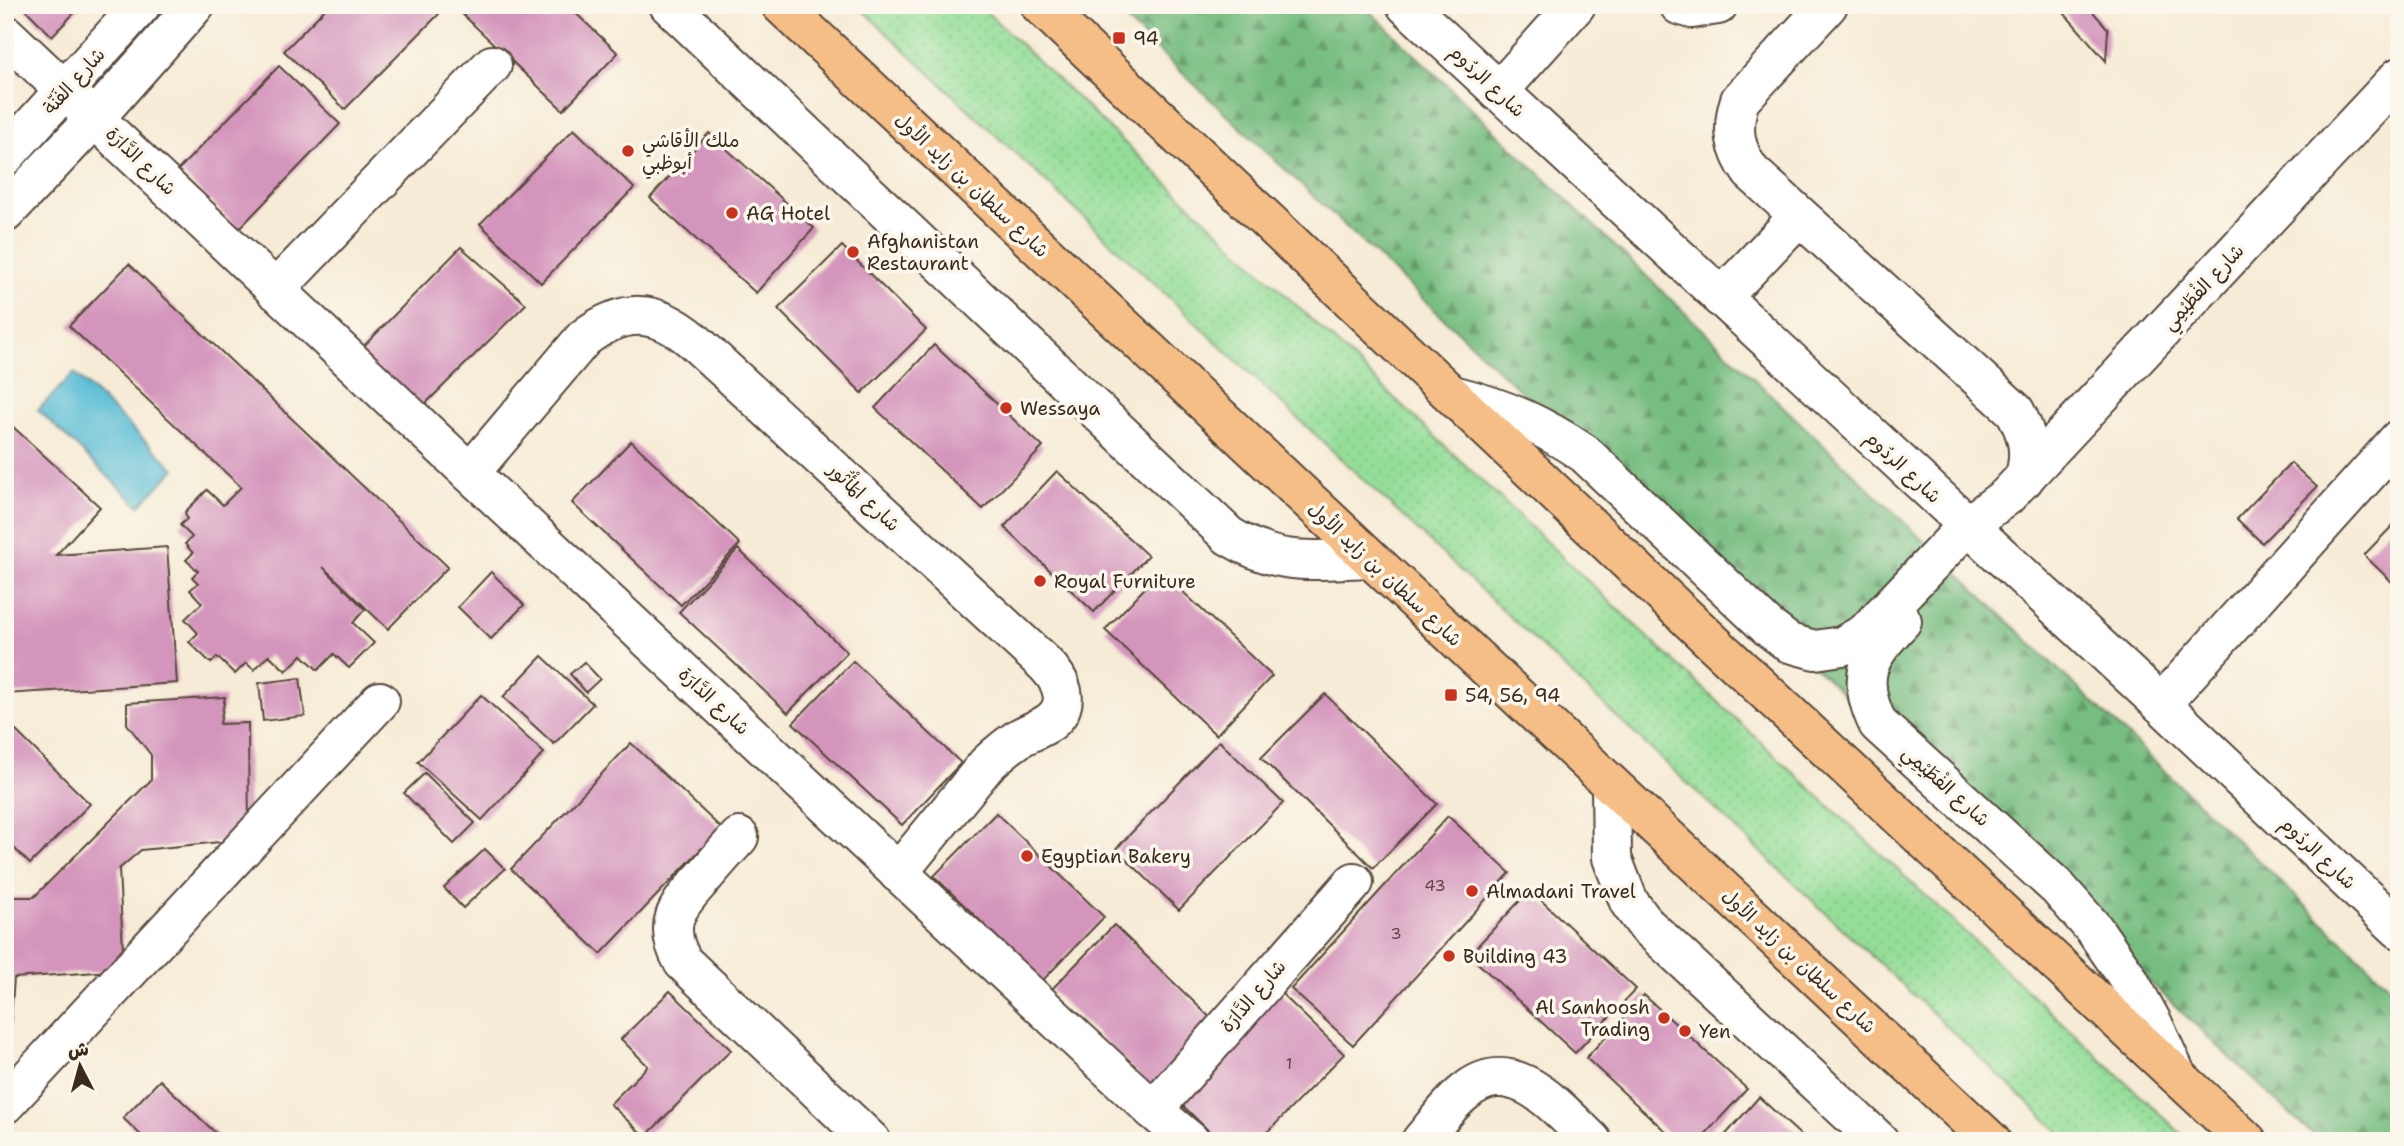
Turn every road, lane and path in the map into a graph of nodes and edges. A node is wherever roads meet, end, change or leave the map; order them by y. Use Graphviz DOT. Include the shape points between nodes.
graph roads {
  1 [pos="141,5"];
  2 [pos="195,5"];
  3 [pos="669,5"];
  4 [pos="781,5"];
  5 [pos="1040,5"];
  6 [pos="1406,5"];
  7 [pos="1576,5"];
  8 [pos="1679,5"];
  9 [pos="1718,5"];
  10 [pos="1828,5"];
  11 [pos="5,34"];
  12 [pos="492,65"];
  13 [pos="2399,77"];
  14 [pos="65,90"];
  15 [pos="1498,92"];
  16 [pos="96,118"];
  17 [pos="5,156"];
  18 [pos="5,213"];
  19 [pos="1799,216"];
  20 [pos="275,290"];
  21 [pos="1721,298"];
  22 [pos="1453,396"];
  23 [pos="2399,439"];
  24 [pos="470,473"];
  25 [pos="2016,487"];
  26 [pos="1974,532"];
  27 [pos="1368,558"];
  28 [pos="380,701"];
  29 [pos="2161,704"];
  30 [pos="1611,785"];
  31 [pos="739,837"];
  32 [pos="898,873"];
  33 [pos="1353,882"];
  34 [pos="2399,929"];
  35 [pos="2175,1074"];
  36 [pos="5,1104"];
  37 [pos="1153,1110"];
  38 [pos="871,1141"];
  39 [pos="1190,1141"];
  40 [pos="1421,1141"];
  41 [pos="1592,1141"];
  42 [pos="1879,1141"];
  43 [pos="1991,1141"];
  44 [pos="2247,1141"];
  1 -- 14 [label="street, شارع الفَنّة"];
  2 -- 16 [label="street, شارع الفَنّة"];
  3 -- 27 [label="street" via="1229,536 1276,558"];
  4 -- 27 [label="main road, شارع سلطان بن زايد الأول"];
  5 -- 22 [label="main road"];
  6 -- 15 [label="street, شارع الردُوم"];
  7 -- 15 [label="street"];
  8 -- 9 [label="street" via="1692,9"];
  10 -- 19 [label="street" via="1740,100 1735,117 1737,148 1743,161"];
  11 -- 14 [label="street, شارع الدَّارَة"];
  12 -- 20 [label="street"];
  13 -- 25 [label="street, شارع الفْطَيْمِي"];
  14 -- 16 [label="street, شارع الدَّارَة"];
  14 -- 17 [label="street, شارع الفَنّة"];
  15 -- 21 [label="street, شارع الردُوم"];
  16 -- 18 [label="street, شارع الفَنّة"];
  16 -- 20 [label="street, شارع الدَّارَة"];
  19 -- 21 [label="street"];
  19 -- 25 [label="street" via="2015,411 2029,447 2029,463"];
  20 -- 24 [label="street, شارع الدَّارَة"];
  21 -- 26 [label="street, شارع الردُوم"];
  22 -- 26 [label="street, شارع الفْطَيْمِي" via="1521,416 1585,454 1768,627 1789,643 1815,650 1842,646 1865,633"];
  22 -- 35 [label="main road"];
  23 -- 29 [label="street"];
  24 -- 32 [label="street, شارع الدَّارَة"];
  24 -- 32 [label="street, شارع المَأْثُور" via="584,338 603,324 627,316 652,316 675,325 694,341 1043,662 1060,682 1060,709 1052,720 987,764"];
  25 -- 26 [label="street, شارع الفْطَيْمِي" via="1996,519"];
  26 -- 29 [label="street, شارع الردُوم"];
  26 -- 35 [label="street, شارع الفْطَيْمِي" via="1879,645 1866,684 1869,705 1878,724 1893,739 2058,888 2094,929 2147,1012"];
  27 -- 30 [label="main road, شارع سلطان بن زايد الأول"];
  28 -- 36 [label="street"];
  29 -- 34 [label="street, شارع الردُوم"];
  30 -- 42 [label="street" via="1612,858 1629,902 1646,925"];
  30 -- 43 [label="main road, شارع سلطان بن زايد الأول"];
  31 -- 38 [label="street" via="682,901 673,923 676,950 683,962"];
  32 -- 37 [label="street, شارع الدَّارَة"];
  33 -- 37 [label="street, شارع الدَّارَة"];
  35 -- 44 [label="main road"];
  37 -- 39 [label="street, شارع الدَّارَة"];
  40 -- 41 [label="street" via="1476,1083 1508,1078 1537,1090"];
}
